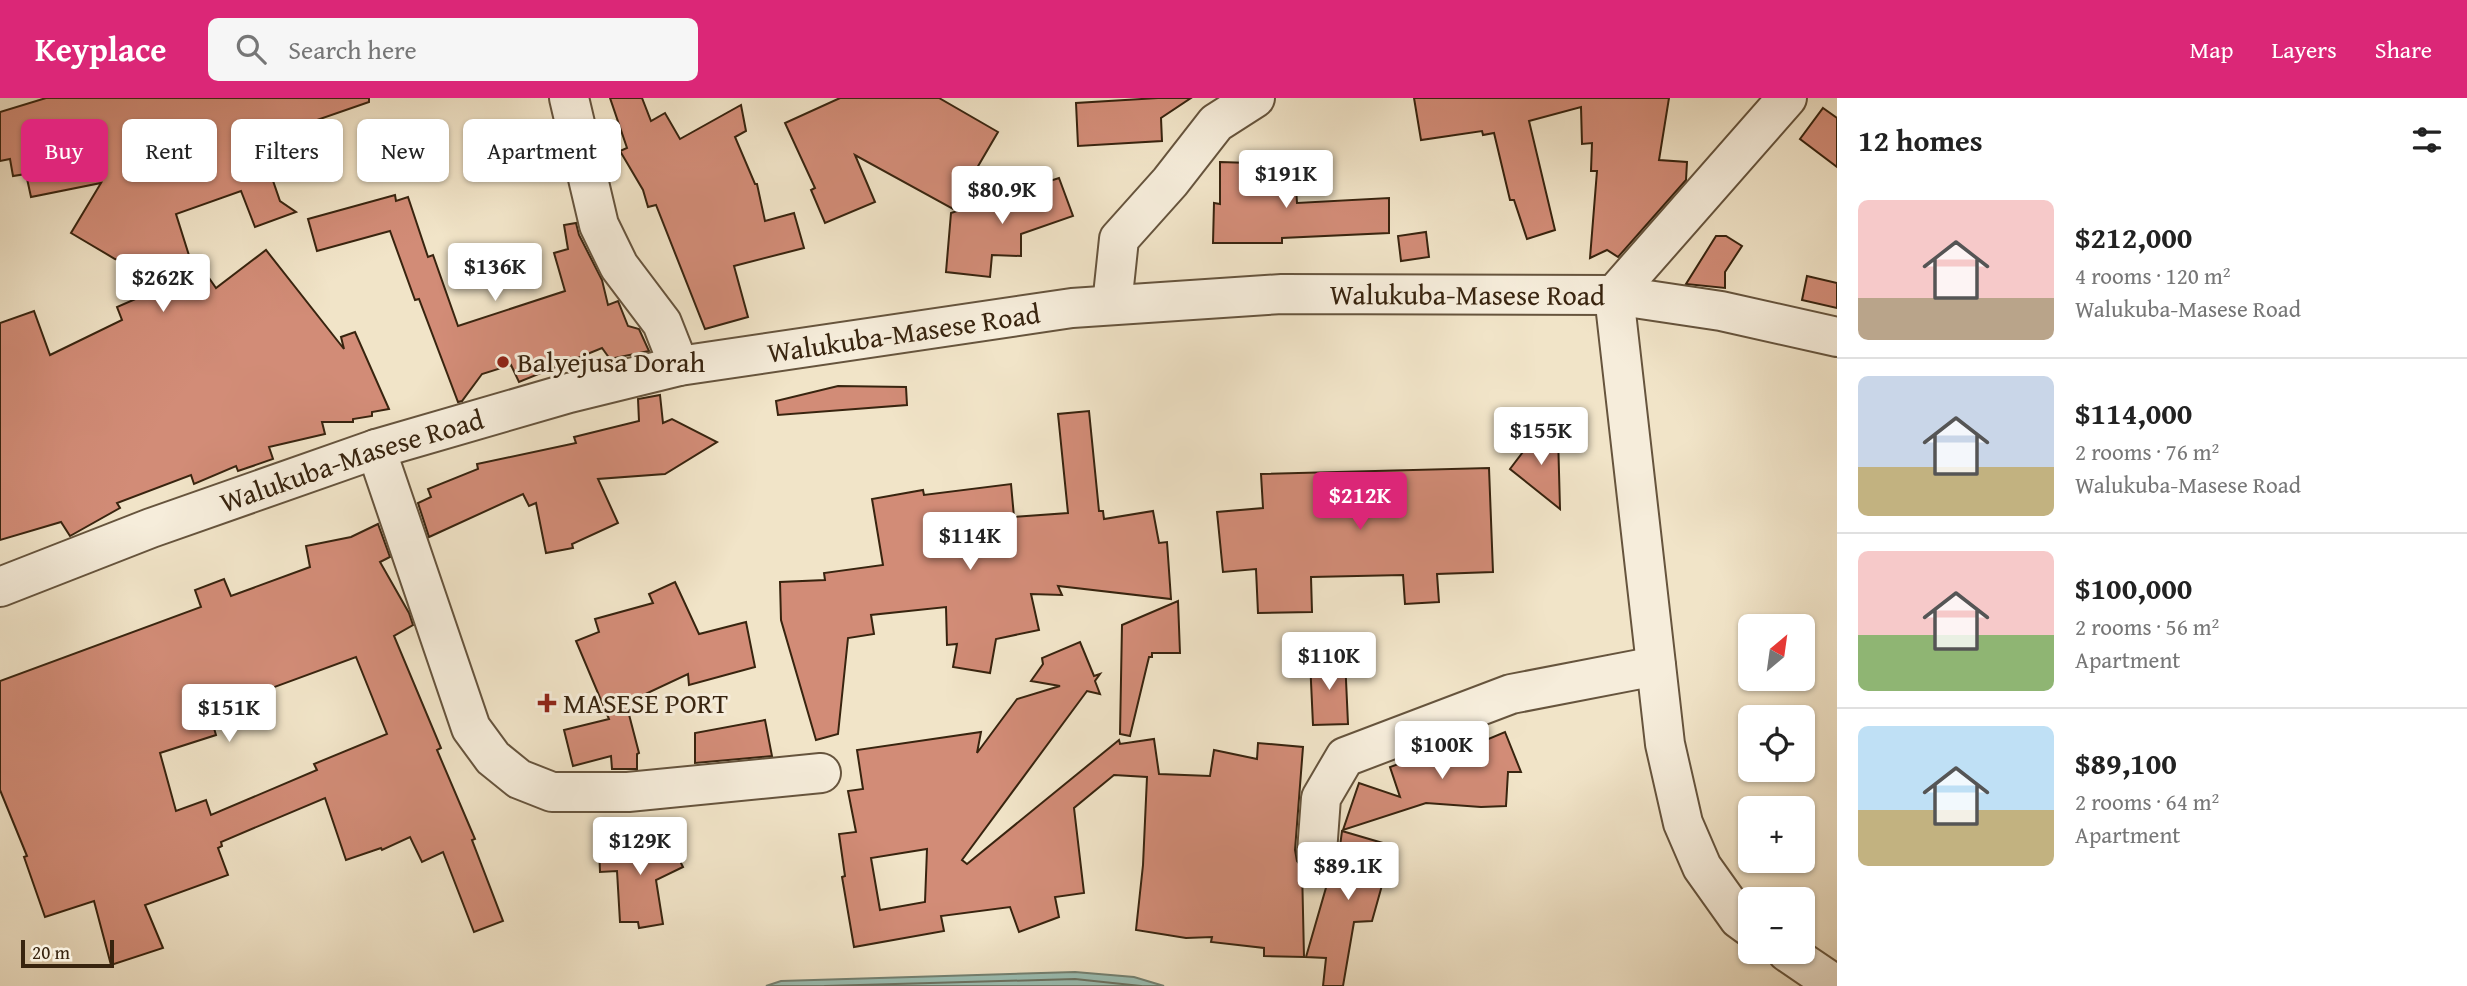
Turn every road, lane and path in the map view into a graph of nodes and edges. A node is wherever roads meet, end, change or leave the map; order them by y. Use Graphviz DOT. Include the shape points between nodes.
graph roads {
  1 [pos="569,98"];
  2 [pos="1255,98"];
  3 [pos="1787,98"];
  4 [pos="1614,295"];
  5 [pos="1112,305"];
  6 [pos="1837,337"];
  7 [pos="680,366"];
  8 [pos="376,449"];
  9 [pos="0,587"];
  10 [pos="1656,666"];
  11 [pos="821,773"];
  12 [pos="1317,852"];
  13 [pos="1738,918"];
  14 [pos="1805,964"];
  15 [pos="1837,986"];
  1 -- 7 [label="street" via="599,225 619,266 662,323"];
  2 -- 5 [label="street" via="1216,123 1119,239"];
  3 -- 4 [label="street"];
  4 -- 5 [label="street, Walukuba-Masese Road" via="1282,293"];
  4 -- 6 [label="street, Walukuba-Masese Road" via="1721,311"];
  4 -- 10 [label="street"];
  5 -- 7 [label="street, Walukuba-Masese Road"];
  7 -- 8 [label="street, Walukuba-Masese Road"];
  8 -- 9 [label="street, Walukuba-Masese Road"];
  8 -- 11 [label="street" via="471,728 493,758 519,779 552,792 628,792"];
  10 -- 12 [label="street" via="1511,694 1345,757 1321,798"];
  10 -- 13 [label="street" via="1665,744 1683,823 1702,867"];
  14 -- 15 [label="street"];
}
